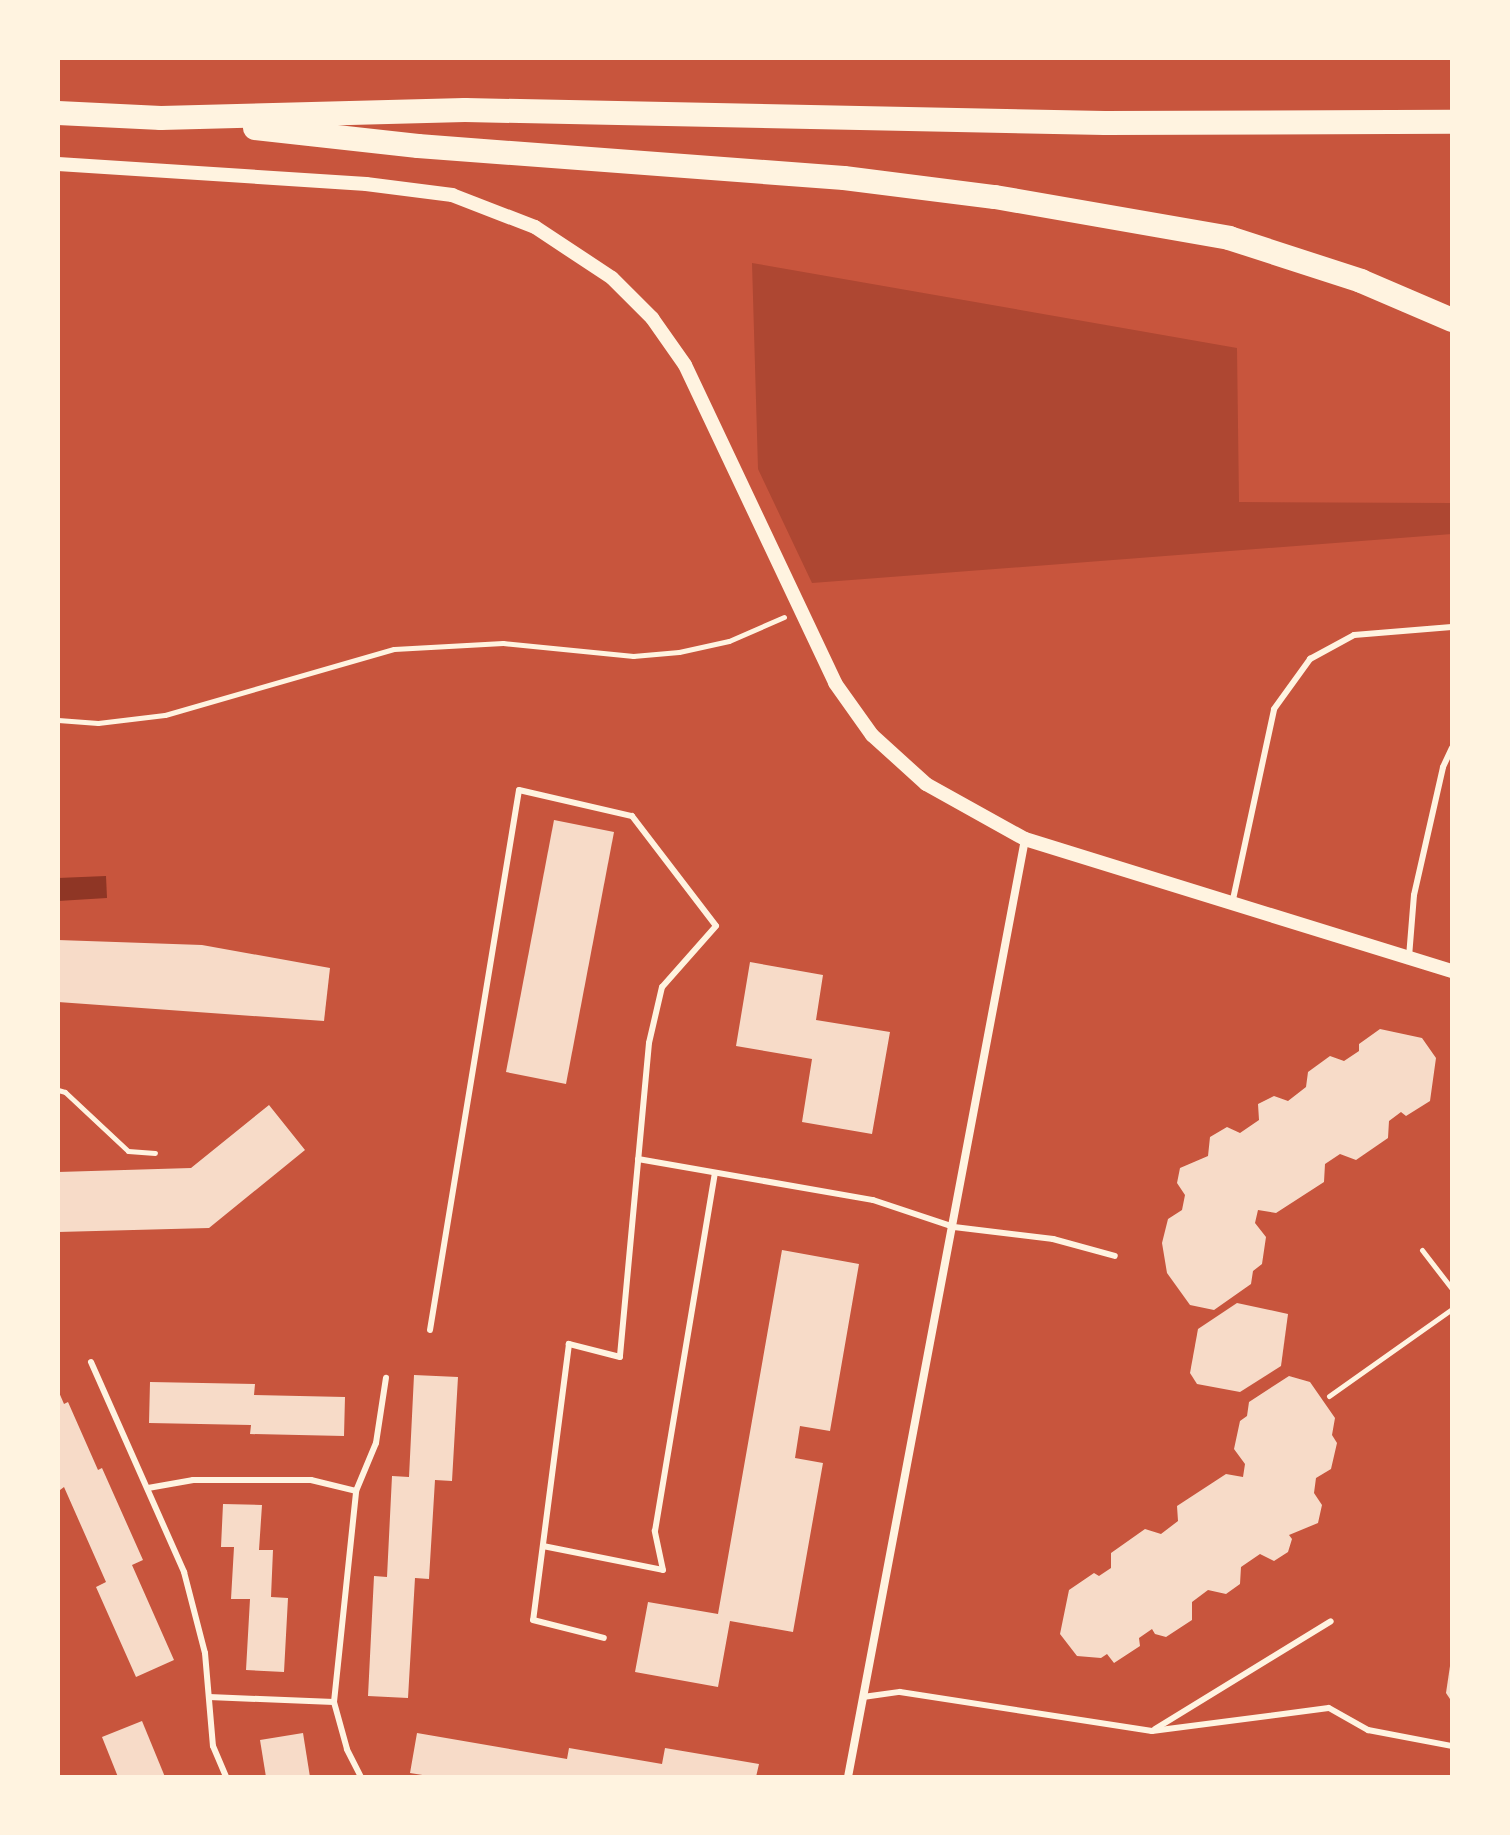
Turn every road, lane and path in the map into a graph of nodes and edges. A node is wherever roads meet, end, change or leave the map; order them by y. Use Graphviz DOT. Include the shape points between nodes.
graph roads {
  1 [pos="58,113"];
  2 [pos="161,118"];
  3 [pos="1452,122"];
  4 [pos="58,164"];
  5 [pos="1452,320"];
  6 [pos="801,609"];
  7 [pos="1452,627"];
  8 [pos="58,720"];
  9 [pos="1452,748"];
  10 [pos="1025,839"];
  11 [pos="1232,904"];
  12 [pos="1409,957"];
  13 [pos="1452,971"];
  14 [pos="58,1090"];
  15 [pos="155,1153"];
  16 [pos="638,1159"];
  17 [pos="715,1173"];
  18 [pos="954,1227"];
  19 [pos="1422,1250"];
  20 [pos="1115,1256"];
  21 [pos="1452,1288"];
  22 [pos="1452,1309"];
  23 [pos="430,1330"];
  24 [pos="91,1362"];
  25 [pos="386,1378"];
  26 [pos="1329,1396"];
  27 [pos="148,1488"];
  28 [pos="356,1491"];
  29 [pos="543,1546"];
  30 [pos="1331,1621"];
  31 [pos="604,1638"];
  32 [pos="209,1697"];
  33 [pos="863,1697"];
  34 [pos="334,1702"];
  35 [pos="1152,1731"];
  36 [pos="1452,1746"];
  37 [pos="226,1777"];
  38 [pos="361,1777"];
  39 [pos="848,1777"];
  1 -- 2 [label="highway"];
  2 -- 3 [label="highway" via="465,110 1105,123"];
  2 -- 5 [label="highway" via="418,146 844,178 995,197 1229,238 1361,281"];
  4 -- 6 [label="street" via="366,184 452,195 535,227 612,278 669,341"];
  6 -- 8 [label="path" via="729,641 679,652 633,656 503,643 394,649 165,715 98,723"];
  6 -- 10 [label="street" via="835,683 872,735 926,784"];
  7 -- 11 [label="lane" via="1354,635 1310,659 1274,709"];
  9 -- 12 [label="lane" via="1414,895"];
  10 -- 11 [label="street"];
  10 -- 18 [label="street"];
  11 -- 12 [label="street"];
  12 -- 13 [label="street"];
  14 -- 15 [label="path" via="128,1151"];
  16 -- 17 [label="lane"];
  16 -- 23 [label="lane" via="649,1043 662,987 716,926 632,816 519,790"];
  16 -- 29 [label="lane" via="620,1357 569,1344"];
  17 -- 18 [label="lane" via="873,1200"];
  17 -- 29 [label="lane" via="655,1531 663,1570"];
  18 -- 20 [label="lane" via="1053,1239"];
  18 -- 33 [label="street"];
  19 -- 21 [label="path"];
  22 -- 26 [label="path"];
  24 -- 27 [label="lane"];
  25 -- 28 [label="lane" via="376,1443"];
  27 -- 28 [label="lane" via="193,1480 311,1480"];
  27 -- 32 [label="lane" via="184,1572 205,1653"];
  28 -- 34 [label="lane"];
  29 -- 31 [label="lane" via="533,1620"];
  30 -- 35 [label="lane"];
  32 -- 34 [label="lane"];
  32 -- 37 [label="lane" via="213,1746"];
  33 -- 35 [label="lane" via="900,1692"];
  33 -- 39 [label="street"];
  34 -- 38 [label="lane"];
  35 -- 36 [label="lane" via="1329,1708 1368,1730"];
}
